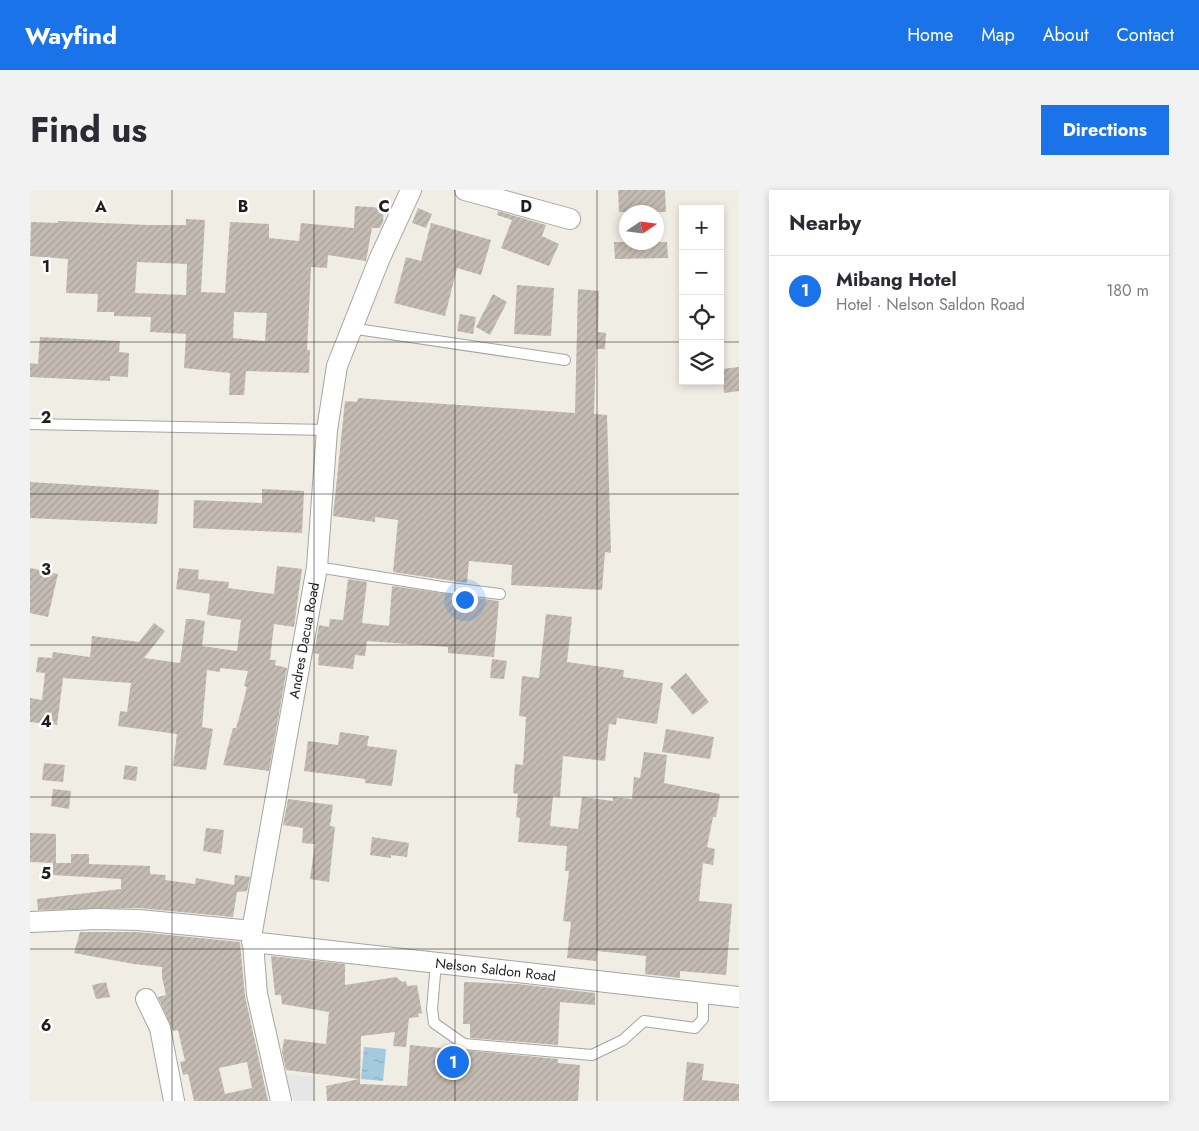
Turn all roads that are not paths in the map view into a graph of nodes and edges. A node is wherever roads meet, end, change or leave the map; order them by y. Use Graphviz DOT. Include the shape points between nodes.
graph roads {
  1 [pos="411,190"];
  2 [pos="465,190"];
  3 [pos="570,219"];
  4 [pos="350,328"];
  5 [pos="564,360"];
  6 [pos="30,424"];
  7 [pos="326,430"];
  8 [pos="317,567"];
  9 [pos="500,594"];
  10 [pos="30,922"];
  11 [pos="252,937"];
  12 [pos="436,962"];
  13 [pos="703,993"];
  14 [pos="739,996"];
  15 [pos="146,999"];
  16 [pos="174,1101"];
  17 [pos="282,1101"];
  1 -- 4 [label="street, Andres Dacua Road"];
  2 -- 3 [label="street"];
  4 -- 5 [label="lane"];
  4 -- 7 [label="street, Andres Dacua Road" via="337,366"];
  6 -- 7 [label="lane"];
  7 -- 8 [label="street, Andres Dacua Road"];
  8 -- 9 [label="lane"];
  8 -- 11 [label="street, Andres Dacua Road"];
  10 -- 11 [label="street, Nelson Saldon Road" via="130,920"];
  11 -- 12 [label="street, Nelson Saldon Road"];
  11 -- 17 [label="street, Andres Dacua Road" via="256,994"];
  12 -- 13 [label="street, Nelson Saldon Road"];
  12 -- 13 [label="lane" via="434,1023 464,1044 497,1048 592,1056 623,1040 644,1021 695,1028 703,1019"];
  13 -- 14 [label="street, Nelson Saldon Road"];
  15 -- 16 [label="street" via="160,1028"];
}
